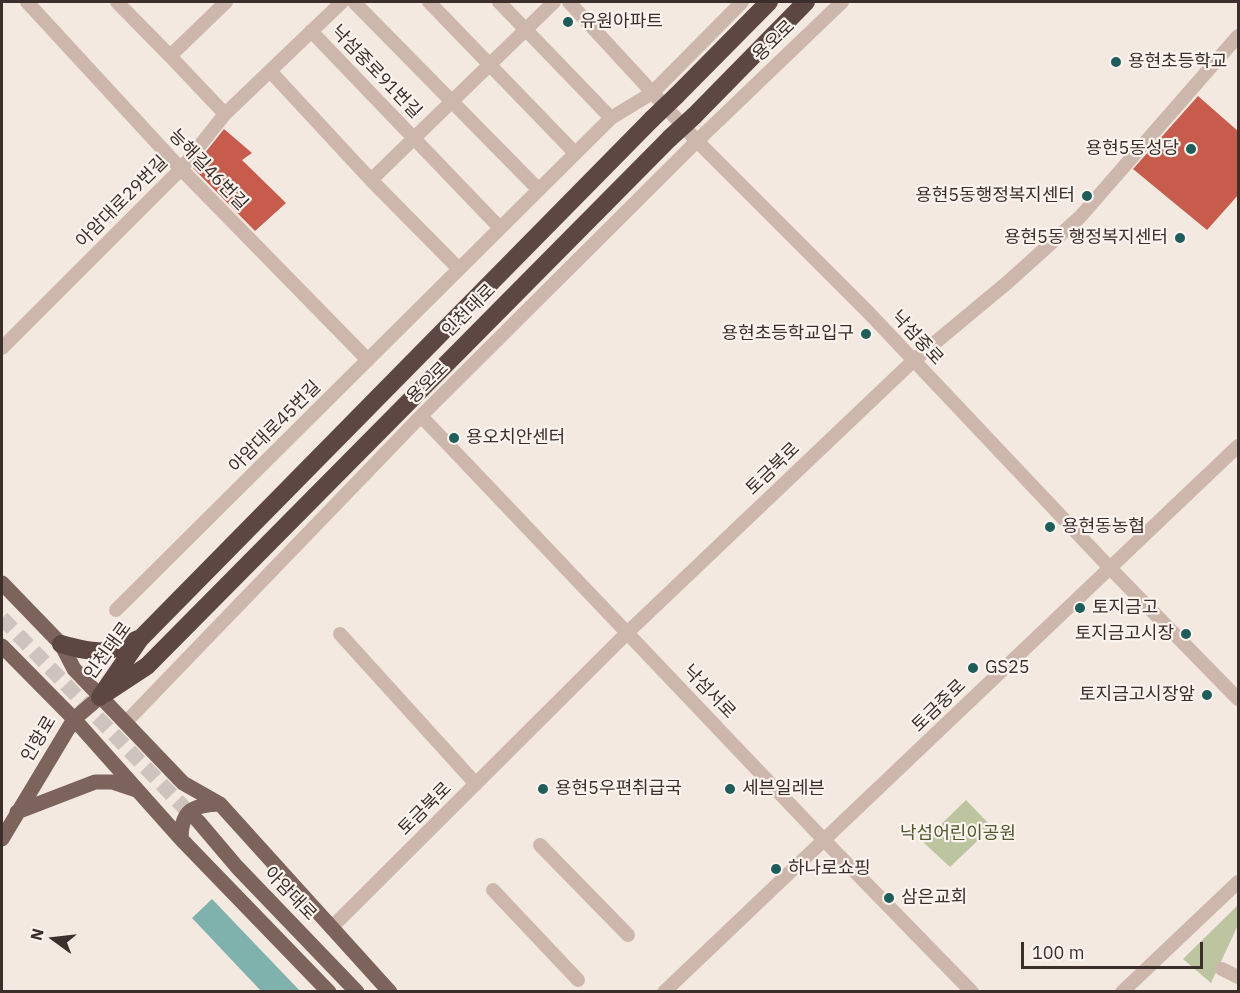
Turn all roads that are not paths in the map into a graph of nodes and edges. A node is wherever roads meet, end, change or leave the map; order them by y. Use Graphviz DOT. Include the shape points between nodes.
graph roads {
  1 [pos="27,2"];
  2 [pos="117,2"];
  3 [pos="342,2"];
  4 [pos="354,2"];
  5 [pos="429,2"];
  6 [pos="499,2"];
  7 [pos="554,2"];
  8 [pos="569,2"];
  9 [pos="742,2"];
  10 [pos="769,2"];
  11 [pos="806,2"];
  12 [pos="842,2"];
  13 [pos="216,5"];
  14 [pos="526,29"];
  15 [pos="311,31"];
  16 [pos="1239,36"];
  17 [pos="170,56"];
  18 [pos="489,65"];
  19 [pos="270,71"];
  20 [pos="652,93"];
  21 [pos="452,102"];
  22 [pos="225,114"];
  23 [pos="611,118"];
  24 [pos="414,139"];
  25 [pos="697,141"];
  26 [pos="575,153"];
  27 [pos="180,169"];
  28 [pos="371,180"];
  29 [pos="539,190"];
  30 [pos="500,228"];
  31 [pos="459,269"];
  32 [pos="2,348"];
  33 [pos="368,360"];
  34 [pos="913,361"];
  35 [pos="421,416"];
  36 [pos="1239,446"];
  37 [pos="1110,568"];
  38 [pos="2,583"];
  39 [pos="116,610"];
  40 [pos="628,632"];
  41 [pos="340,634"];
  42 [pos="140,639"];
  43 [pos="61,644"];
  44 [pos="2,646"];
  45 [pos="100,697"];
  46 [pos="1239,699"];
  47 [pos="74,719"];
  48 [pos="125,723"];
  49 [pos="476,784"];
  50 [pos="137,791"];
  51 [pos="220,804"];
  52 [pos="17,813"];
  53 [pos="198,821"];
  54 [pos="2,839"];
  55 [pos="181,839"];
  56 [pos="824,840"];
  57 [pos="540,845"];
  58 [pos="1239,882"];
  59 [pos="493,890"];
  60 [pos="331,928"];
  61 [pos="628,935"];
  62 [pos="1222,969"];
  63 [pos="1239,977"];
  64 [pos="578,980"];
  65 [pos="328,992"];
  66 [pos="357,992"];
  67 [pos="390,992"];
  68 [pos="664,992"];
  69 [pos="972,992"];
  70 [pos="1122,992"];
  1 -- 27 [label="street, 능해길46번길"];
  2 -- 17 [label="street"];
  3 -- 15 [label="street, 아암대로29번길"];
  4 -- 21 [label="street, 낙섬중로91번길"];
  5 -- 18 [label="street"];
  6 -- 14 [label="street"];
  7 -- 14 [label="street, 낙섬중로91번길"];
  8 -- 20 [label="street, 낙섬중로"];
  9 -- 20 [label="street, 아암대로45번길"];
  10 -- 42 [label="highway, 인천대로, bridge"];
  11 -- 45 [label="highway, 인천대로, bridge" via="147,666"];
  12 -- 25 [label="street, 용오로"];
  13 -- 17 [label="street"];
  14 -- 18 [label="street, 낙섬중로91번길"];
  14 -- 23 [label="street"];
  15 -- 19 [label="street, 아암대로29번길"];
  15 -- 24 [label="street, 낙섬중로91번길"];
  16 -- 34 [label="street, 토금북로" via="1080,217"];
  17 -- 22 [label="street"];
  18 -- 21 [label="street, 낙섬중로91번길"];
  18 -- 26 [label="street"];
  19 -- 22 [label="street, 아암대로29번길"];
  19 -- 28 [label="street"];
  20 -- 23 [label="street, 아암대로45번길"];
  20 -- 25 [label="street, 낙섬중로"];
  21 -- 24 [label="street, 낙섬중로91번길"];
  21 -- 29 [label="street"];
  22 -- 27 [label="street, 아암대로29번길"];
  23 -- 26 [label="street, 아암대로45번길"];
  24 -- 28 [label="street, 낙섬중로91번길"];
  24 -- 30 [label="street"];
  25 -- 34 [label="street, 낙섬중로"];
  25 -- 35 [label="street, 용오로"];
  26 -- 29 [label="street, 아암대로45번길"];
  27 -- 32 [label="street, 아암대로29번길"];
  27 -- 33 [label="street, 능해길46번길"];
  28 -- 31 [label="street"];
  29 -- 30 [label="street, 아암대로45번길"];
  30 -- 31 [label="street, 아암대로45번길"];
  31 -- 33 [label="street, 아암대로45번길"];
  33 -- 39 [label="street, 아암대로45번길"];
  34 -- 37 [label="street, 낙섬중로"];
  34 -- 40 [label="street, 토금북로"];
  35 -- 40 [label="street, 낙섬서로"];
  35 -- 48 [label="street, 용오로"];
  36 -- 37 [label="street, 토금중로"];
  37 -- 46 [label="street, 낙섬중로"];
  37 -- 56 [label="street, 토금중로"];
  38 -- 43 [label="main road"];
  40 -- 49 [label="street, 토금북로"];
  40 -- 56 [label="street, 낙섬서로"];
  41 -- 49 [label="street"];
  42 -- 43 [label="highway" via="102,653"];
  42 -- 45 [label="highway, 인천대로"];
  43 -- 45 [label="main road" via="74,669"];
  44 -- 47 [label="main road"];
  45 -- 47 [label="main road, 인항로"];
  45 -- 48 [label="main road"];
  47 -- 50 [label="main road"];
  47 -- 52 [label="main road, 인항로"];
  48 -- 51 [label="main road" via="183,783"];
  49 -- 60 [label="street, 토금북로"];
  50 -- 52 [label="main road" via="112,782 94,782"];
  50 -- 55 [label="main road"];
  51 -- 55 [label="main road" via="193,808 185,815"];
  51 -- 60 [label="main road"];
  52 -- 54 [label="main road, 인항로"];
  53 -- 66 [label="main road, 아암대로"];
  55 -- 65 [label="main road"];
  56 -- 68 [label="street, 토금중로"];
  56 -- 69 [label="street, 낙섬서로"];
  57 -- 61 [label="street"];
  58 -- 70 [label="street"];
  59 -- 64 [label="street"];
  60 -- 67 [label="main road"];
  62 -- 63 [label="street"];
}
